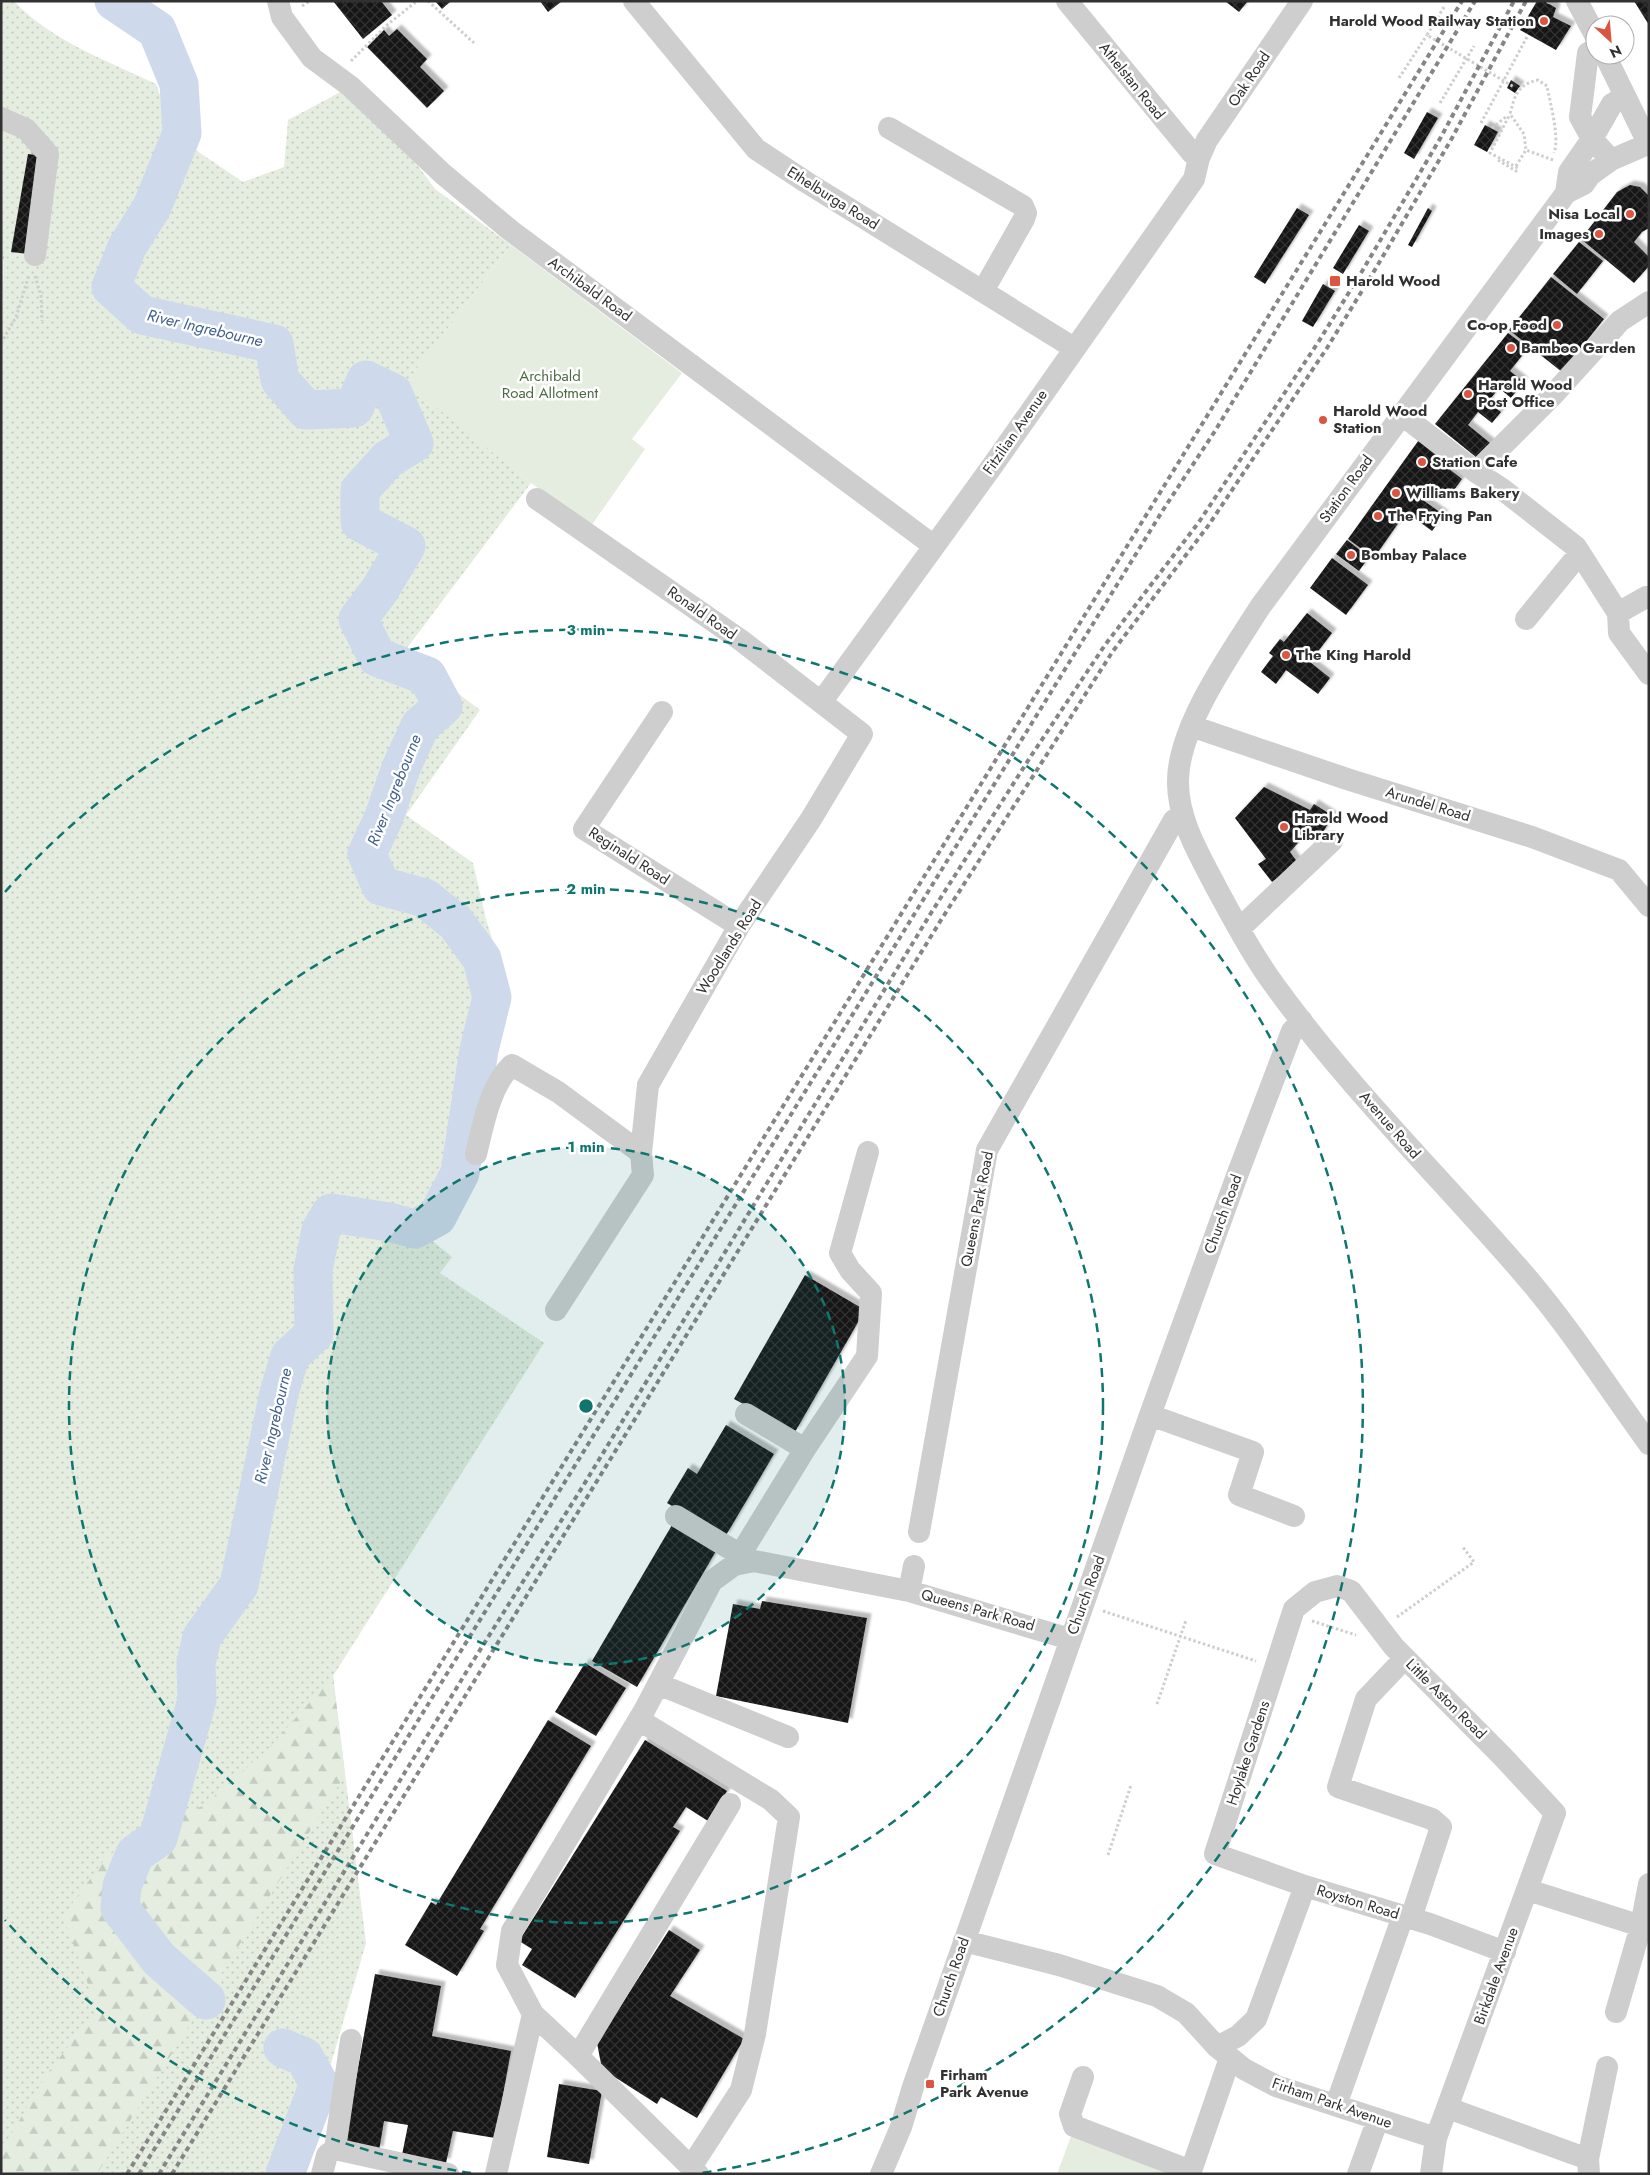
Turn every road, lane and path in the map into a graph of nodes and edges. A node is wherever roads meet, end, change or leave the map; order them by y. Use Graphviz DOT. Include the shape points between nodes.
graph roads {
  1 [pos="278,1"];
  2 [pos="417,1"];
  3 [pos="428,1"];
  4 [pos="634,1"];
  5 [pos="1067,1"];
  6 [pos="1302,1"];
  7 [pos="1577,1"];
  8 [pos="1444,6"];
  9 [pos="1585,16"];
  10 [pos="1528,34"];
  11 [pos="1427,35"];
  12 [pos="474,43"];
  13 [pos="1474,46"];
  14 [pos="1467,59"];
  15 [pos="1587,65"];
  16 [pos="1610,65"];
  17 [pos="336,75"];
  18 [pos="1399,78"];
  19 [pos="1504,81"];
  20 [pos="1509,84"];
  21 [pos="1624,97"];
  22 [pos="1440,103"];
  23 [pos="1510,114"];
  24 [pos="1,118"];
  25 [pos="1481,123"];
  26 [pos="889,128"];
  27 [pos="1492,128"];
  28 [pos="1592,139"];
  29 [pos="1649,145"];
  30 [pos="1526,150"];
  31 [pos="1199,158"];
  32 [pos="1498,160"];
  33 [pos="1551,160"];
  34 [pos="1611,160"];
  35 [pos="1516,166"];
  36 [pos="1548,167"];
  37 [pos="1566,193"];
  38 [pos="33,260"];
  39 [pos="983,291"];
  40 [pos="1649,302"];
  41 [pos="42,321"];
  42 [pos="1,343"];
  43 [pos="1074,348"];
  44 [pos="1401,414"];
  45 [pos="1476,472"];
  46 [pos="537,499"];
  47 [pos="934,546"];
  48 [pos="1580,553"];
  49 [pos="1649,597"];
  50 [pos="1618,614"];
  51 [pos="1526,619"];
  52 [pos="1649,674"];
  53 [pos="822,701"];
  54 [pos="662,712"];
  55 [pos="1191,726"];
  56 [pos="862,734"];
  57 [pos="1178,780"];
  58 [pos="1182,815"];
  59 [pos="1332,840"];
  60 [pos="1649,906"];
  61 [pos="739,926"];
  62 [pos="1239,929"];
  63 [pos="1302,1021"];
  64 [pos="868,1152"];
  65 [pos="476,1154"];
  66 [pos="642,1164"];
  67 [pos="556,1310"];
  68 [pos="746,1414"];
  69 [pos="1150,1415"];
  70 [pos="1649,1444"];
  71 [pos="805,1449"];
  72 [pos="676,1516"];
  73 [pos="1294,1516"];
  74 [pos="919,1532"];
  75 [pos="1462,1546"];
  76 [pos="736,1560"];
  77 [pos="914,1566"];
  78 [pos="1337,1586"];
  79 [pos="909,1591"];
  80 [pos="1098,1610"];
  81 [pos="1292,1616"];
  82 [pos="1186,1620"];
  83 [pos="1381,1630"];
  84 [pos="1357,1635"];
  85 [pos="1180,1636"];
  86 [pos="1070,1638"];
  87 [pos="1405,1658"];
  88 [pos="1275,1668"];
  89 [pos="658,1684"];
  90 [pos="1157,1704"];
  91 [pos="639,1720"];
  92 [pos="788,1737"];
  93 [pos="1131,1785"];
  94 [pos="730,1804"];
  95 [pos="1554,1814"];
  96 [pos="1108,1856"];
  97 [pos="1649,1884"];
  98 [pos="1305,1886"];
  99 [pos="1528,1890"];
  100 [pos="1408,1917"];
  101 [pos="1641,1926"];
  102 [pos="964,1941"];
  103 [pos="1505,1952"];
  104 [pos="1616,2012"];
  105 [pos="533,2014"];
  106 [pos="350,2040"];
  107 [pos="1224,2052"];
  108 [pos="578,2056"];
  109 [pos="1607,2067"];
  110 [pos="1083,2077"];
  111 [pos="1336,2105"];
  112 [pos="1448,2108"];
  113 [pos="1378,2119"];
  114 [pos="1436,2138"];
  115 [pos="335,2149"];
  116 [pos="1589,2166"];
  117 [pos="404,2170"];
  118 [pos="694,2171"];
  119 [pos="1194,2172"];
  120 [pos="322,2174"];
  121 [pos="448,2174"];
  122 [pos="496,2174"];
  123 [pos="880,2174"];
  124 [pos="1358,2174"];
  125 [pos="1431,2174"];
  1 -- 17 [label="street, Archibald Road" via="282,17 312,58"];
  2 -- 17 [label="path" via="387,25"];
  3 -- 12 [label="path"];
  4 -- 39 [label="street, Ethelburga Road" via="756,149"];
  5 -- 31 [label="street, Athelstan Road"];
  6 -- 31 [label="street, Oak Road" via="1207,140"];
  7 -- 9 [label="street"];
  8 -- 11 [label="path"];
  10 -- 19 [label="path"];
  11 -- 14 [label="path"];
  11 -- 18 [label="path"];
  13 -- 14 [label="path"];
  14 -- 19 [label="path"];
  14 -- 22 [label="path"];
  15 -- 28 [label="street" via="1580,117"];
  16 -- 21 [label="street"];
  17 -- 47 [label="street, Archibald Road" via="443,174 510,230"];
  19 -- 20 [label="path" via="1514,87"];
  19 -- 25 [label="path"];
  21 -- 28 [label="street, Station Road" via="1612,104"];
  21 -- 29 [label="street"];
  23 -- 27 [label="path"];
  23 -- 30 [label="path" via="1524,134"];
  23 -- 33 [label="path" via="1516,94 1526,83 1538,80 1547,86 1554,124 1555,149"];
  23 -- 35 [label="path" via="1490,153"];
  24 -- 38 [label="street" via="26,129 48,154"];
  26 -- 39 [label="street" via="1023,206 1024,219"];
  28 -- 34 [label="street"];
  28 -- 37 [label="street, Station Road" via="1569,172"];
  29 -- 34 [label="street, Station Road"];
  30 -- 33 [label="path"];
  30 -- 35 [label="path"];
  31 -- 43 [label="street, Fitzilian Avenue" via="1194,179"];
  32 -- 35 [label="path" via="1516,171"];
  33 -- 36 [label="path"];
  34 -- 37 [label="street, Station Road" via="1584,184"];
  37 -- 44 [label="street, Station Road"];
  38 -- 41 [label="path" via="41,296"];
  38 -- 42 [label="path" via="16,317"];
  39 -- 43 [label="street, Ethelburga Road"];
  40 -- 45 [label="street" via="1620,321 1552,396"];
  43 -- 47 [label="street, Fitzilian Avenue"];
  44 -- 45 [label="street"];
  44 -- 55 [label="street, Station Road" via="1260,607 1222,666"];
  45 -- 48 [label="street" via="1502,489"];
  46 -- 53 [label="street, Ronald Road" via="742,641"];
  47 -- 53 [label="street, Fitzilian Avenue"];
  48 -- 50 [label="street"];
  48 -- 51 [label="street"];
  49 -- 50 [label="street"];
  50 -- 52 [label="street" via="1619,633"];
  53 -- 56 [label="street, Ronald Road"];
  54 -- 61 [label="street, Reginald Road" via="584,829"];
  55 -- 57 [label="street, Station Road" via="1181,752"];
  55 -- 60 [label="street, Arundel Road" via="1532,837 1619,870"];
  56 -- 61 [label="street, Woodlands Road" via="811,819"];
  57 -- 58 [label="street, Avenue Road"];
  58 -- 62 [label="street, Avenue Road"];
  58 -- 74 [label="street, Queens Park Road" via="1174,820 986,1150"];
  59 -- 62 [label="street"];
  61 -- 66 [label="street, Woodlands Road" via="648,1085"];
  62 -- 63 [label="street, Avenue Road" via="1273,984"];
  63 -- 69 [label="street, Church Road" via="1292,1031"];
  63 -- 70 [label="street, Avenue Road" via="1408,1147 1529,1280"];
  64 -- 71 [label="street" via="840,1253 850,1270 871,1293 867,1356"];
  65 -- 66 [label="street" via="484,1118 503,1074 512,1065 558,1092"];
  66 -- 67 [label="street"];
  68 -- 71 [label="street"];
  69 -- 73 [label="street" via="1253,1452 1239,1496"];
  69 -- 86 [label="street, Church Road"];
  71 -- 76 [label="street"];
  72 -- 76 [label="street"];
  75 -- 83 [label="path" via="1474,1562"];
  76 -- 79 [label="street"];
  76 -- 89 [label="street" via="712,1581"];
  77 -- 79 [label="street, Queens Park Road"];
  78 -- 81 [label="street, Hoylake Gardens" via="1315,1592 1294,1609"];
  78 -- 83 [label="street, Little Aston Road" via="1351,1591"];
  79 -- 86 [label="street, Queens Park Road"];
  80 -- 85 [label="path"];
  81 -- 84 [label="path"];
  81 -- 88 [label="street, Hoylake Gardens"];
  82 -- 85 [label="path"];
  83 -- 87 [label="street, Little Aston Road"];
  85 -- 88 [label="path"];
  85 -- 90 [label="path"];
  86 -- 102 [label="street, Church Road"];
  87 -- 95 [label="street, Little Aston Road"];
  87 -- 100 [label="street" via="1366,1699 1338,1787 1432,1819 1441,1828"];
  88 -- 98 [label="street, Hoylake Gardens" via="1216,1854"];
  89 -- 91 [label="street"];
  89 -- 92 [label="street"];
  91 -- 105 [label="street" via="512,1931 508,1965"];
  91 -- 118 [label="street" via="771,1800 789,1817 755,2034 742,2090"];
  93 -- 96 [label="path"];
  94 -- 108 [label="street"];
  95 -- 99 [label="street, Birkdale Avenue"];
  97 -- 101 [label="street"];
  98 -- 100 [label="street, Royston Road"];
  98 -- 107 [label="street, Royston Road" via="1256,2019"];
  99 -- 101 [label="street"];
  99 -- 103 [label="street, Birkdale Avenue"];
  100 -- 103 [label="street, Royston Road"];
  100 -- 111 [label="street"];
  101 -- 104 [label="street"];
  102 -- 107 [label="street, Firham Park Avenue" via="1059,1964 1157,1996 1186,2013"];
  102 -- 123 [label="street, Church Road" via="901,2127"];
  103 -- 112 [label="street, Birkdale Avenue"];
  105 -- 108 [label="street"];
  105 -- 122 [label="street"];
  106 -- 115 [label="street"];
  107 -- 111 [label="street, Firham Park Avenue" via="1244,2069 1276,2086"];
  107 -- 119 [label="street"];
  108 -- 118 [label="street"];
  109 -- 116 [label="street"];
  110 -- 119 [label="street" via="1070,2114 1074,2126"];
  111 -- 113 [label="street, Firham Park Avenue"];
  112 -- 114 [label="street, Birkdale Avenue"];
  112 -- 116 [label="street"];
  113 -- 114 [label="street, Firham Park Avenue"];
  113 -- 124 [label="street"];
  114 -- 125 [label="street, Birkdale Avenue"];
  115 -- 117 [label="street"];
  115 -- 120 [label="street" via="327,2155"];
  117 -- 121 [label="street"];
}
